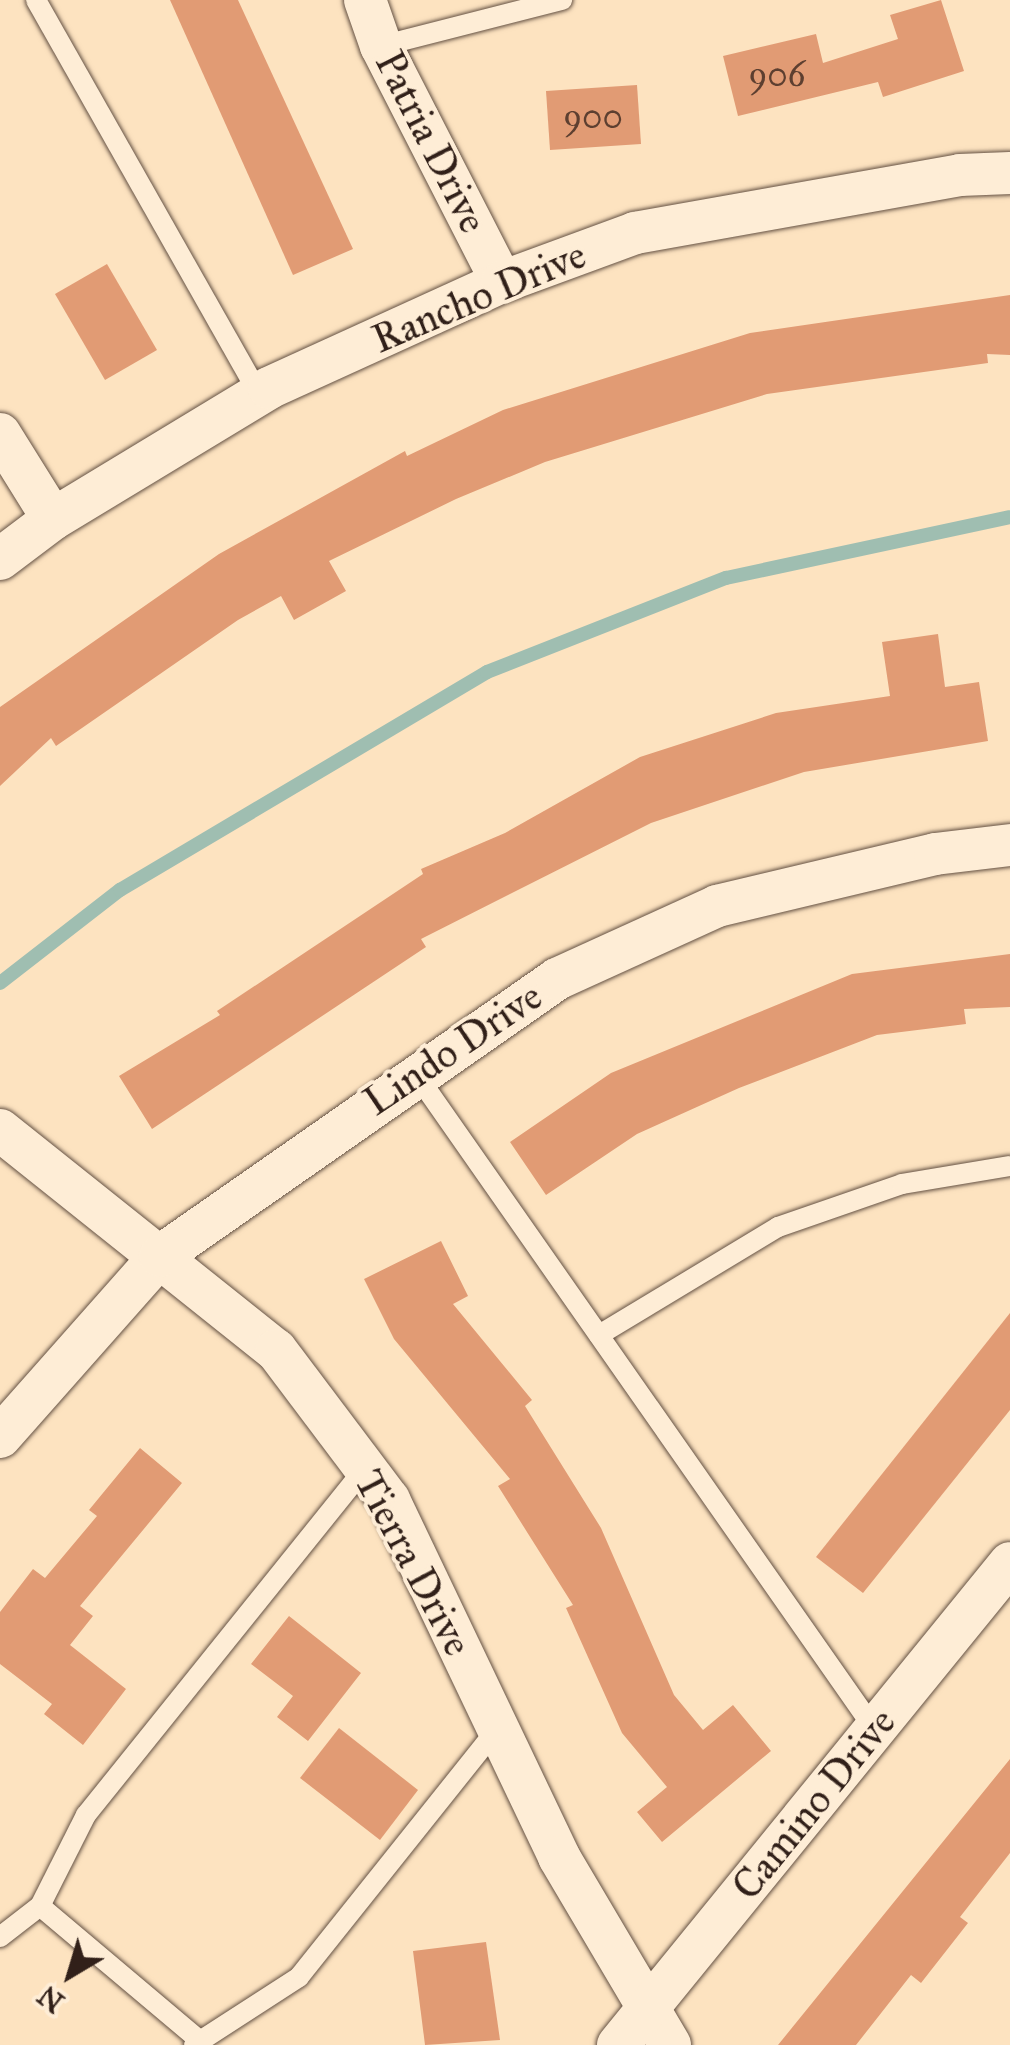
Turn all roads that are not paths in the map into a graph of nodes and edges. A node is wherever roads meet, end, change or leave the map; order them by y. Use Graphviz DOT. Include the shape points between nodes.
graph roads {
  1 [pos="36,0"];
  2 [pos="364,0"];
  3 [pos="562,0"];
  4 [pos="381,46"];
  5 [pos="1010,173"];
  6 [pos="502,282"];
  7 [pos="259,394"];
  8 [pos="0,434"];
  9 [pos="53,519"];
  10 [pos="0,560"];
  11 [pos="1010,845"];
  12 [pos="416,1074"];
  13 [pos="0,1130"];
  14 [pos="1010,1166"];
  15 [pos="160,1256"];
  16 [pos="599,1336"];
  17 [pos="0,1437"];
  18 [pos="366,1468"];
  19 [pos="1010,1563"];
  20 [pos="498,1728"];
  21 [pos="875,1730"];
  22 [pos="40,1906"];
  23 [pos="0,1936"];
  24 [pos="658,2028"];
  25 [pos="195,2041"];
  26 [pos="618,2045"];
  1 -- 7 [label="lane"];
  2 -- 4 [label="street, Patria Drive"];
  3 -- 4 [label="lane"];
  4 -- 6 [label="street, Patria Drive"];
  5 -- 6 [label="street, Rancho Drive" via="960,175 635,233"];
  6 -- 7 [label="street, Rancho Drive"];
  7 -- 9 [label="street, Rancho Drive"];
  8 -- 9 [label="street"];
  9 -- 10 [label="street, Rancho Drive"];
  11 -- 12 [label="street, Lindo Drive" via="935,854 717,906 557,978"];
  12 -- 15 [label="street, Lindo Drive"];
  12 -- 16 [label="lane"];
  13 -- 15 [label="street, Tierra Drive"];
  14 -- 16 [label="lane" via="902,1184 778,1227"];
  15 -- 17 [label="street, Lindo Drive"];
  15 -- 18 [label="street, Tierra Drive" via="276,1350"];
  16 -- 21 [label="lane"];
  18 -- 20 [label="street, Tierra Drive" via="389,1500"];
  18 -- 22 [label="lane" via="86,1815"];
  19 -- 21 [label="street, Camino Drive"];
  20 -- 24 [label="street, Tierra Drive" via="560,1857"];
  20 -- 25 [label="lane" via="299,1978"];
  21 -- 24 [label="street, Camino Drive"];
  22 -- 23 [label="lane"];
  22 -- 25 [label="lane"];
  24 -- 26 [label="street, Camino Drive"];
}
